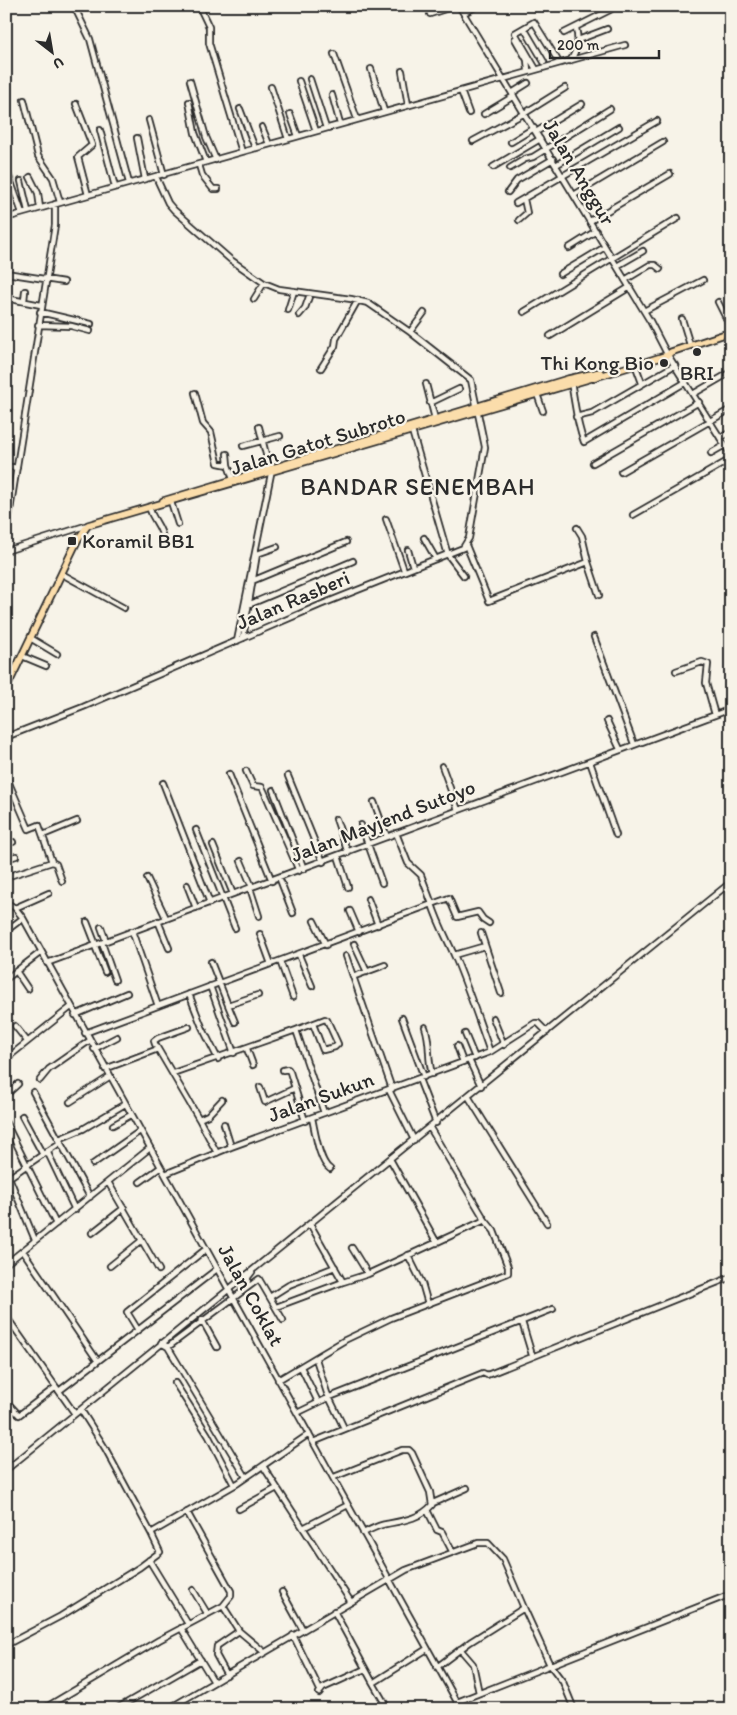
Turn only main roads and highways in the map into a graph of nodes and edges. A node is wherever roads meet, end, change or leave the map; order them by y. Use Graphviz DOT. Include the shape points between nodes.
graph roads {
  1 [pos="731,332"];
  2 [pos="668,353"];
  3 [pos="609,372"];
  4 [pos="570,381"];
  5 [pos="478,408"];
  6 [pos="271,471"];
  7 [pos="150,507"];
  8 [pos="6,689"];
  1 -- 2 [label="main road, Jalan Gatot Subroto"];
  2 -- 3 [label="main road"];
  2 -- 3 [label="main road, Jalan Gatot Subroto"];
  3 -- 4 [label="main road, Jalan Gatot Subroto"];
  4 -- 5 [label="main road"];
  4 -- 5 [label="main road, Jalan Gatot Subroto" via="538,394"];
  5 -- 6 [label="main road, Jalan Gatot Subroto"];
  5 -- 6 [label="main road"];
  6 -- 7 [label="main road, Jalan Gatot Subroto"];
  6 -- 7 [label="main road" via="233,479"];
  7 -- 8 [label="main road, Jalan Gatot Subroto" via="88,525 78,538"];
}
